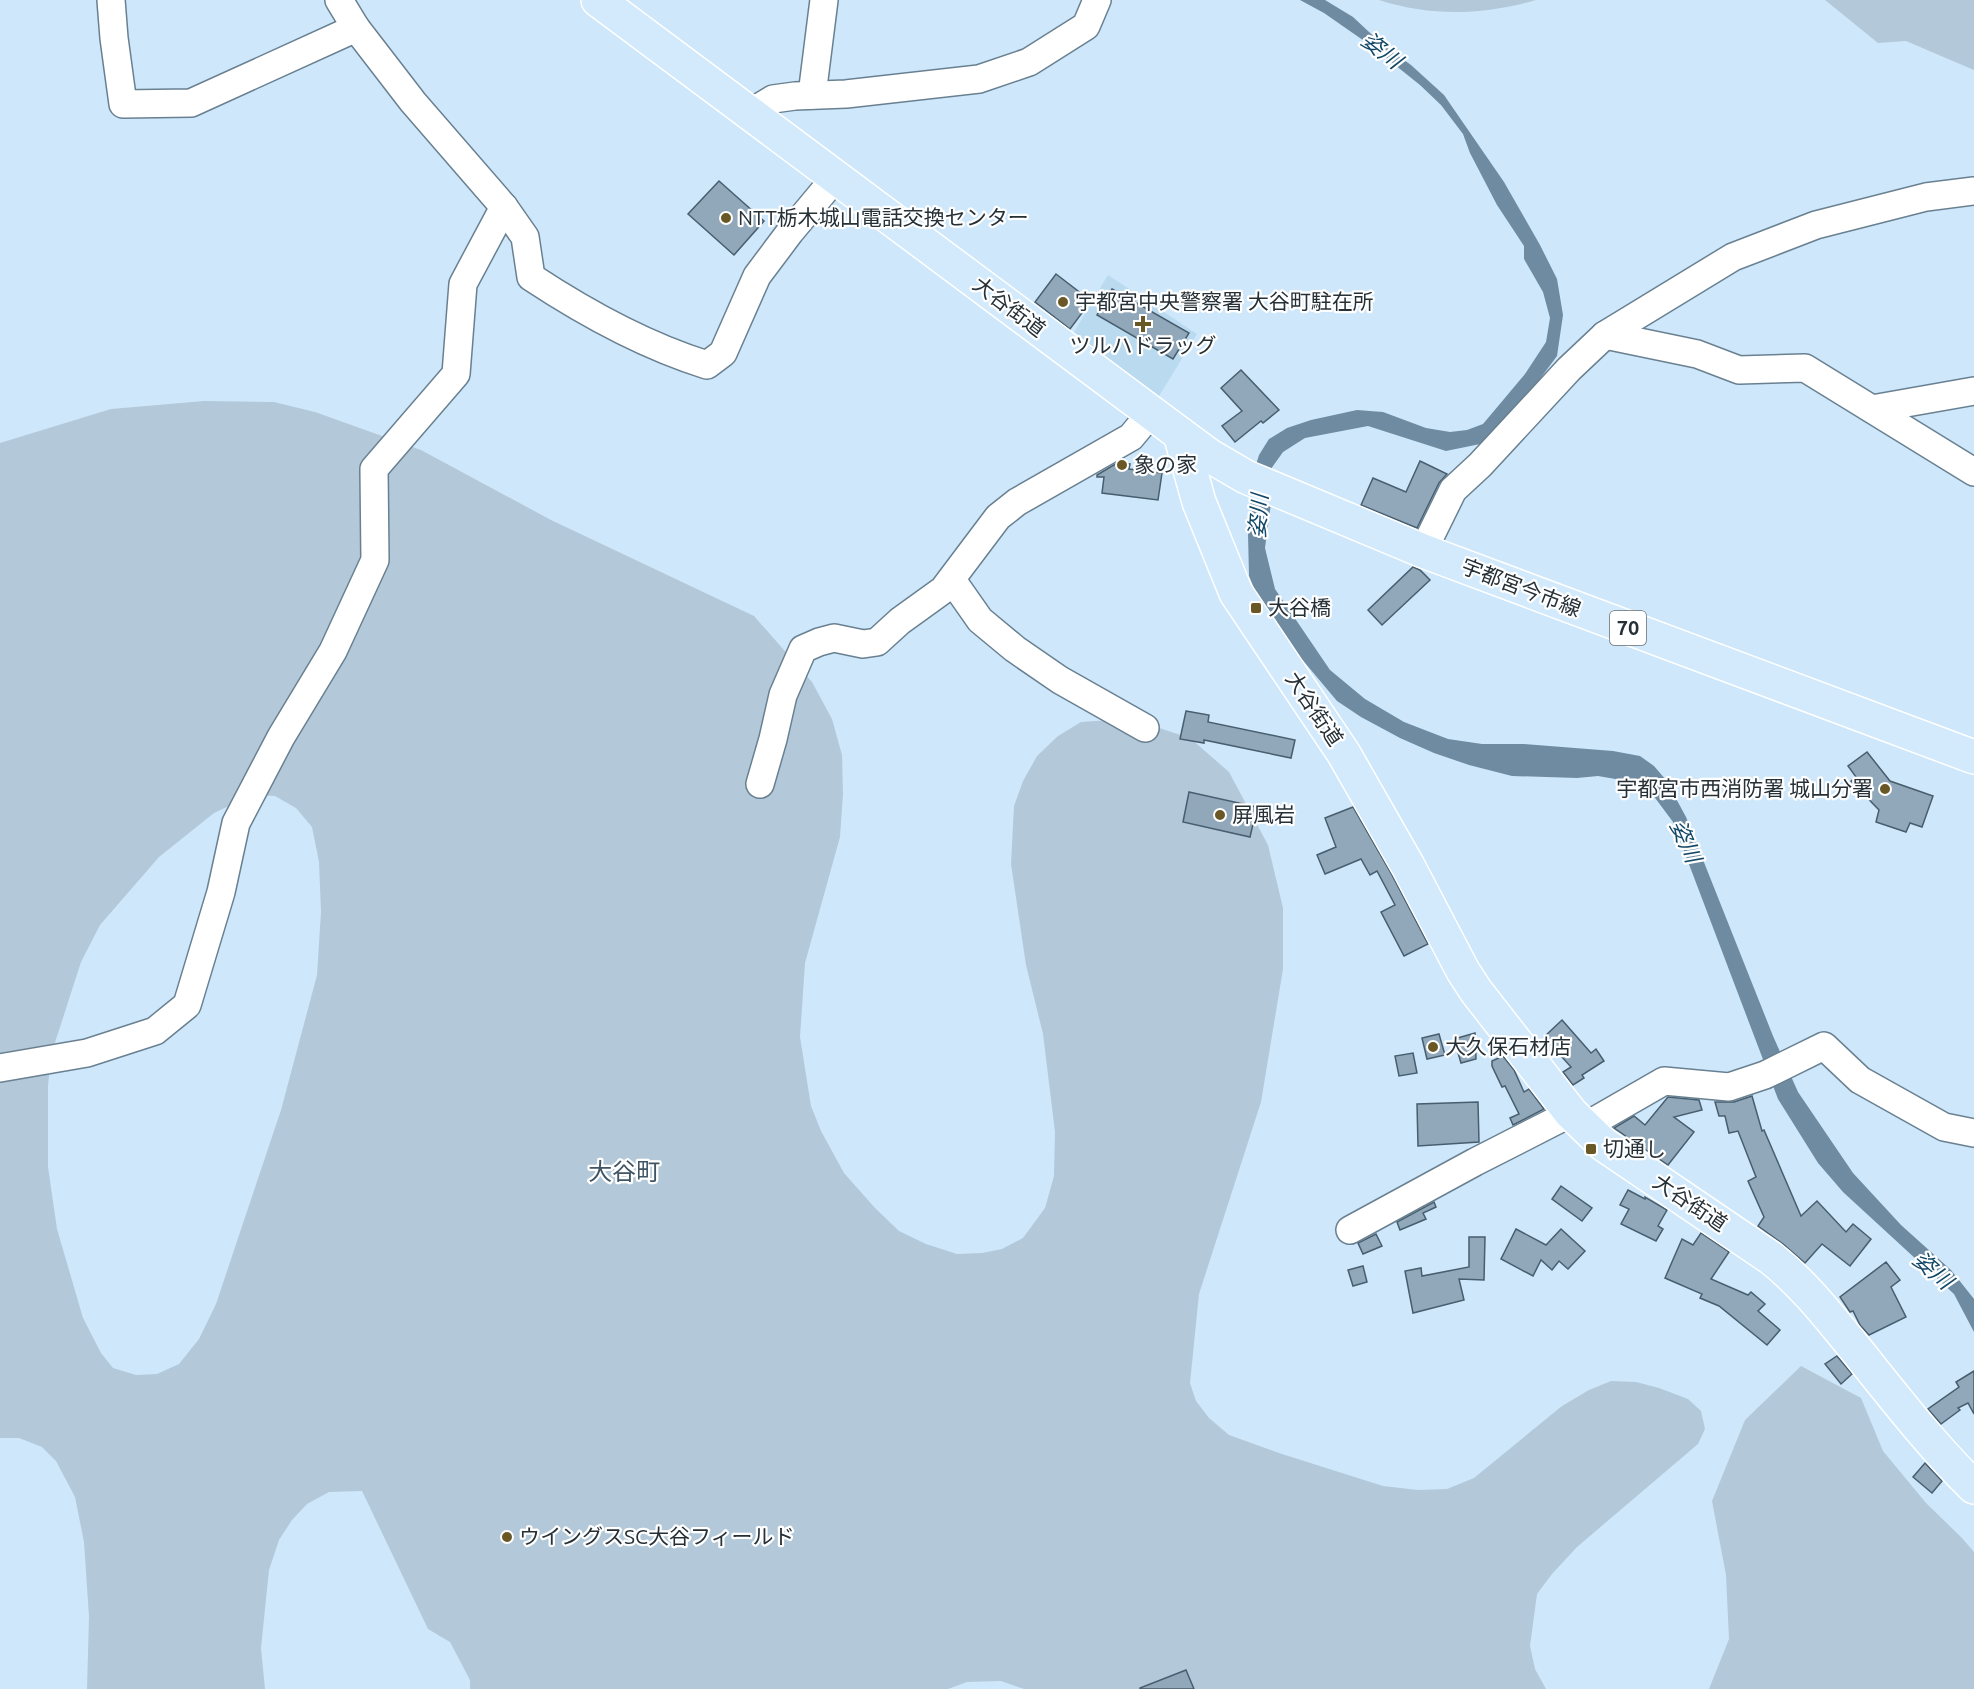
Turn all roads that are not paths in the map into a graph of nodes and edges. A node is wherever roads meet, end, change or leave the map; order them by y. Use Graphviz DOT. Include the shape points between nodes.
graph roads {
  1 [pos="111,0"];
  2 [pos="339,0"];
  3 [pos="598,0"];
  4 [pos="824,0"];
  5 [pos="1097,1"];
  6 [pos="356,28"];
  7 [pos="812,95"];
  8 [pos="750,113"];
  9 [pos="835,178"];
  10 [pos="1974,191"];
  11 [pos="504,207"];
  12 [pos="1605,335"];
  13 [pos="1974,391"];
  14 [pos="1872,409"];
  15 [pos="1151,413"];
  16 [pos="1180,434"];
  17 [pos="1974,472"];
  18 [pos="1423,551"];
  19 [pos="952,580"];
  20 [pos="1145,728"];
  21 [pos="1974,757"];
  22 [pos="760,784"];
  23 [pos="0,1068"];
  24 [pos="1577,1120"];
  25 [pos="1974,1133"];
  26 [pos="1350,1230"];
  27 [pos="1974,1487"];
  1 -- 6 [label="street" via="123,104 191,103"];
  2 -- 6 [label="street"];
  3 -- 8 [label="main road, 大谷街道 / 70"];
  4 -- 7 [label="street"];
  5 -- 7 [label="street" via="1086,26 1029,62 979,79"];
  6 -- 11 [label="street" via="413,102"];
  7 -- 8 [label="street" via="773,99"];
  8 -- 9 [label="main road, 大谷街道 / 70"];
  9 -- 11 [label="street" via="757,276 723,353 707,365 576,307 531,277 525,237"];
  9 -- 15 [label="main road, 大谷街道 / 70"];
  10 -- 12 [label="street" via="1926,197 1816,225 1733,257"];
  11 -- 23 [label="street" via="463,284 456,374 374,469 375,560 333,651 281,737 236,823 221,892 188,1005 155,1031 87,1053"];
  12 -- 14 [label="street" via="1697,354 1739,370 1805,368"];
  12 -- 18 [label="street" via="1453,490"];
  13 -- 14 [label="street"];
  14 -- 17 [label="street"];
  15 -- 16 [label="main road, 大谷街道 / 70"];
  15 -- 19 [label="street" via="1131,437 1017,502 998,517"];
  16 -- 18 [label="main road, 宇都宮今市線 / 70" via="1246,477"];
  16 -- 24 [label="main road, 大谷街道" via="1199,502 1236,593 1344,754 1463,970"];
  18 -- 21 [label="main road, 宇都宮今市線 / 70"];
  19 -- 20 [label="street" via="980,620 1015,649 1060,680"];
  19 -- 22 [label="street" via="877,642 863,644 834,638 802,649 783,695"];
  24 -- 25 [label="street" via="1664,1081 1729,1087 1765,1075 1824,1046 1860,1080 1944,1127"];
  24 -- 26 [label="street" via="1475,1162"];
  24 -- 27 [label="main road, 大谷街道" via="1612,1150 1792,1275 1930,1442"];
}
